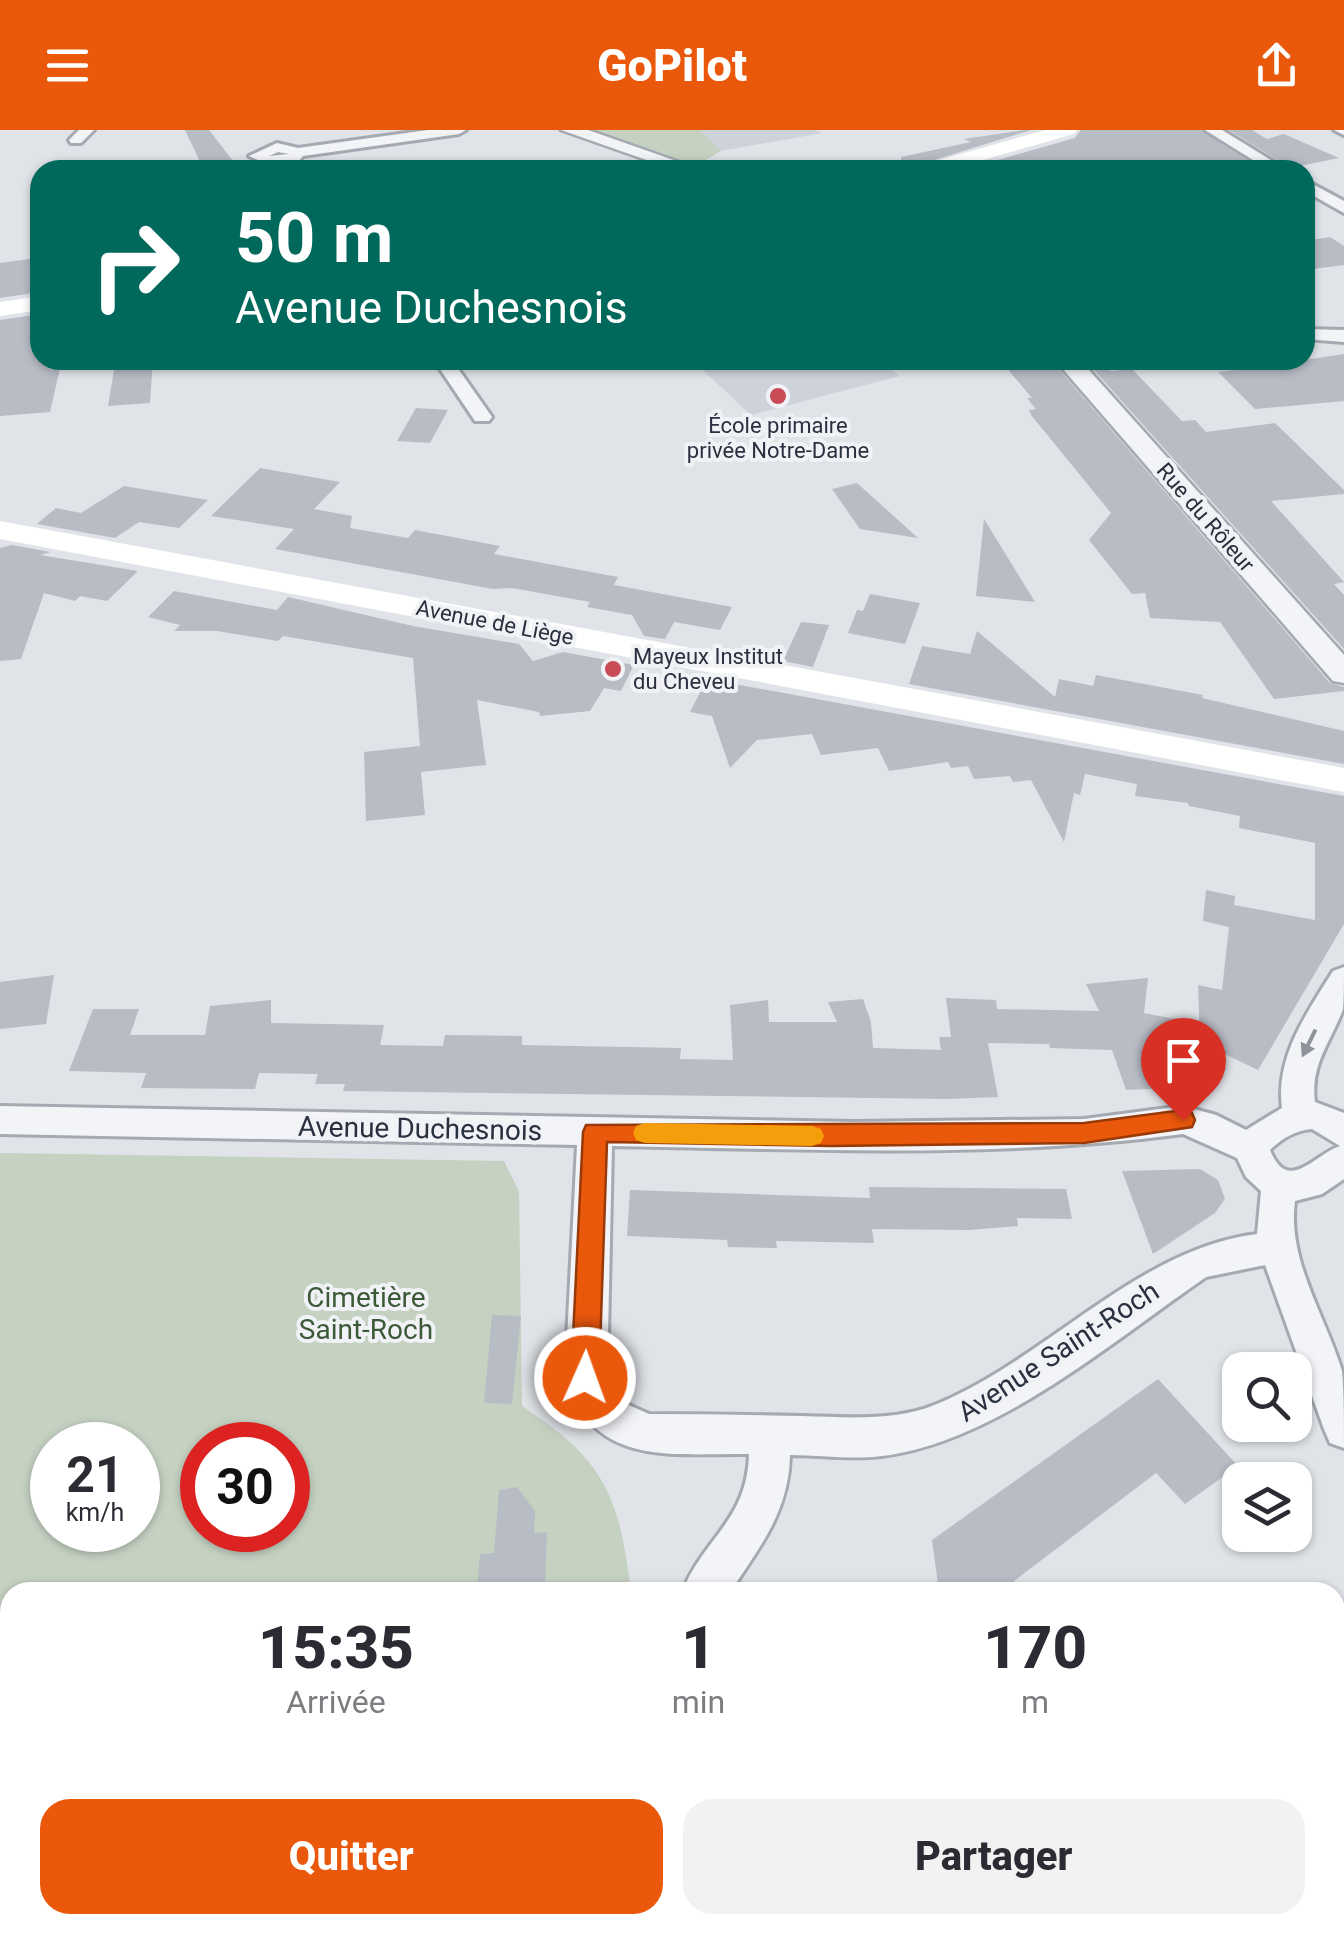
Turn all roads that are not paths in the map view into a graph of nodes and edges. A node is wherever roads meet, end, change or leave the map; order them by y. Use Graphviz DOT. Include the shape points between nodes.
graph roads {
  1 [pos="459,130"];
  2 [pos="570,130"];
  3 [pos="1067,130"];
  4 [pos="1212,130"];
  5 [pos="298,152"];
  6 [pos="662,160"];
  7 [pos="960,160"];
  8 [pos="1262,160"];
  9 [pos="1315,191"];
  10 [pos="1344,208"];
  11 [pos="30,304"];
  12 [pos="0,309"];
  13 [pos="1315,335"];
  14 [pos="1344,336"];
  15 [pos="451,370"];
  16 [pos="1076,370"];
  17 [pos="482,417"];
  18 [pos="0,530"];
  19 [pos="1344,674"];
  20 [pos="1344,780"];
  21 [pos="1344,979"];
  22 [pos="1300,1114"];
  23 [pos="0,1120"];
  24 [pos="595,1132"];
  25 [pos="1344,1133"];
  26 [pos="1252,1149"];
  27 [pos="1344,1159"];
  28 [pos="1280,1183"];
  29 [pos="1276,1247"];
  30 [pos="1344,1429"];
  31 [pos="770,1436"];
  32 [pos="711,1582"];
  1 -- 5 [label="street"];
  2 -- 6 [label="street"];
  3 -- 7 [label="main road"];
  4 -- 8 [label="street"];
  9 -- 10 [label="street"];
  11 -- 12 [label="main road"];
  13 -- 14 [label="street"];
  15 -- 17 [label="street"];
  16 -- 19 [label="street, Rue du Rôleur"];
  18 -- 20 [label="main road, Avenue de Liège"];
  21 -- 22 [label="street, one-way" via="1303,1054 1295,1088"];
  22 -- 25 [label="street" via="1324,1118"];
  22 -- 26 [label="street"];
  23 -- 24 [label="street, Avenue Duchesnois"];
  24 -- 26 [label="street, Avenue Duchesnois" via="1084,1133 1183,1120"];
  24 -- 31 [label="street, Avenue Saint-Roch" via="585,1378 593,1400 609,1418 634,1430"];
  26 -- 28 [label="street" via="1259,1168"];
  27 -- 28 [label="street" via="1308,1183"];
  28 -- 29 [label="street"];
  29 -- 30 [label="street"];
  29 -- 31 [label="street, Avenue Saint-Roch" via="1192,1265 958,1419 880,1438"];
  31 -- 32 [label="street" via="762,1508"];
}
